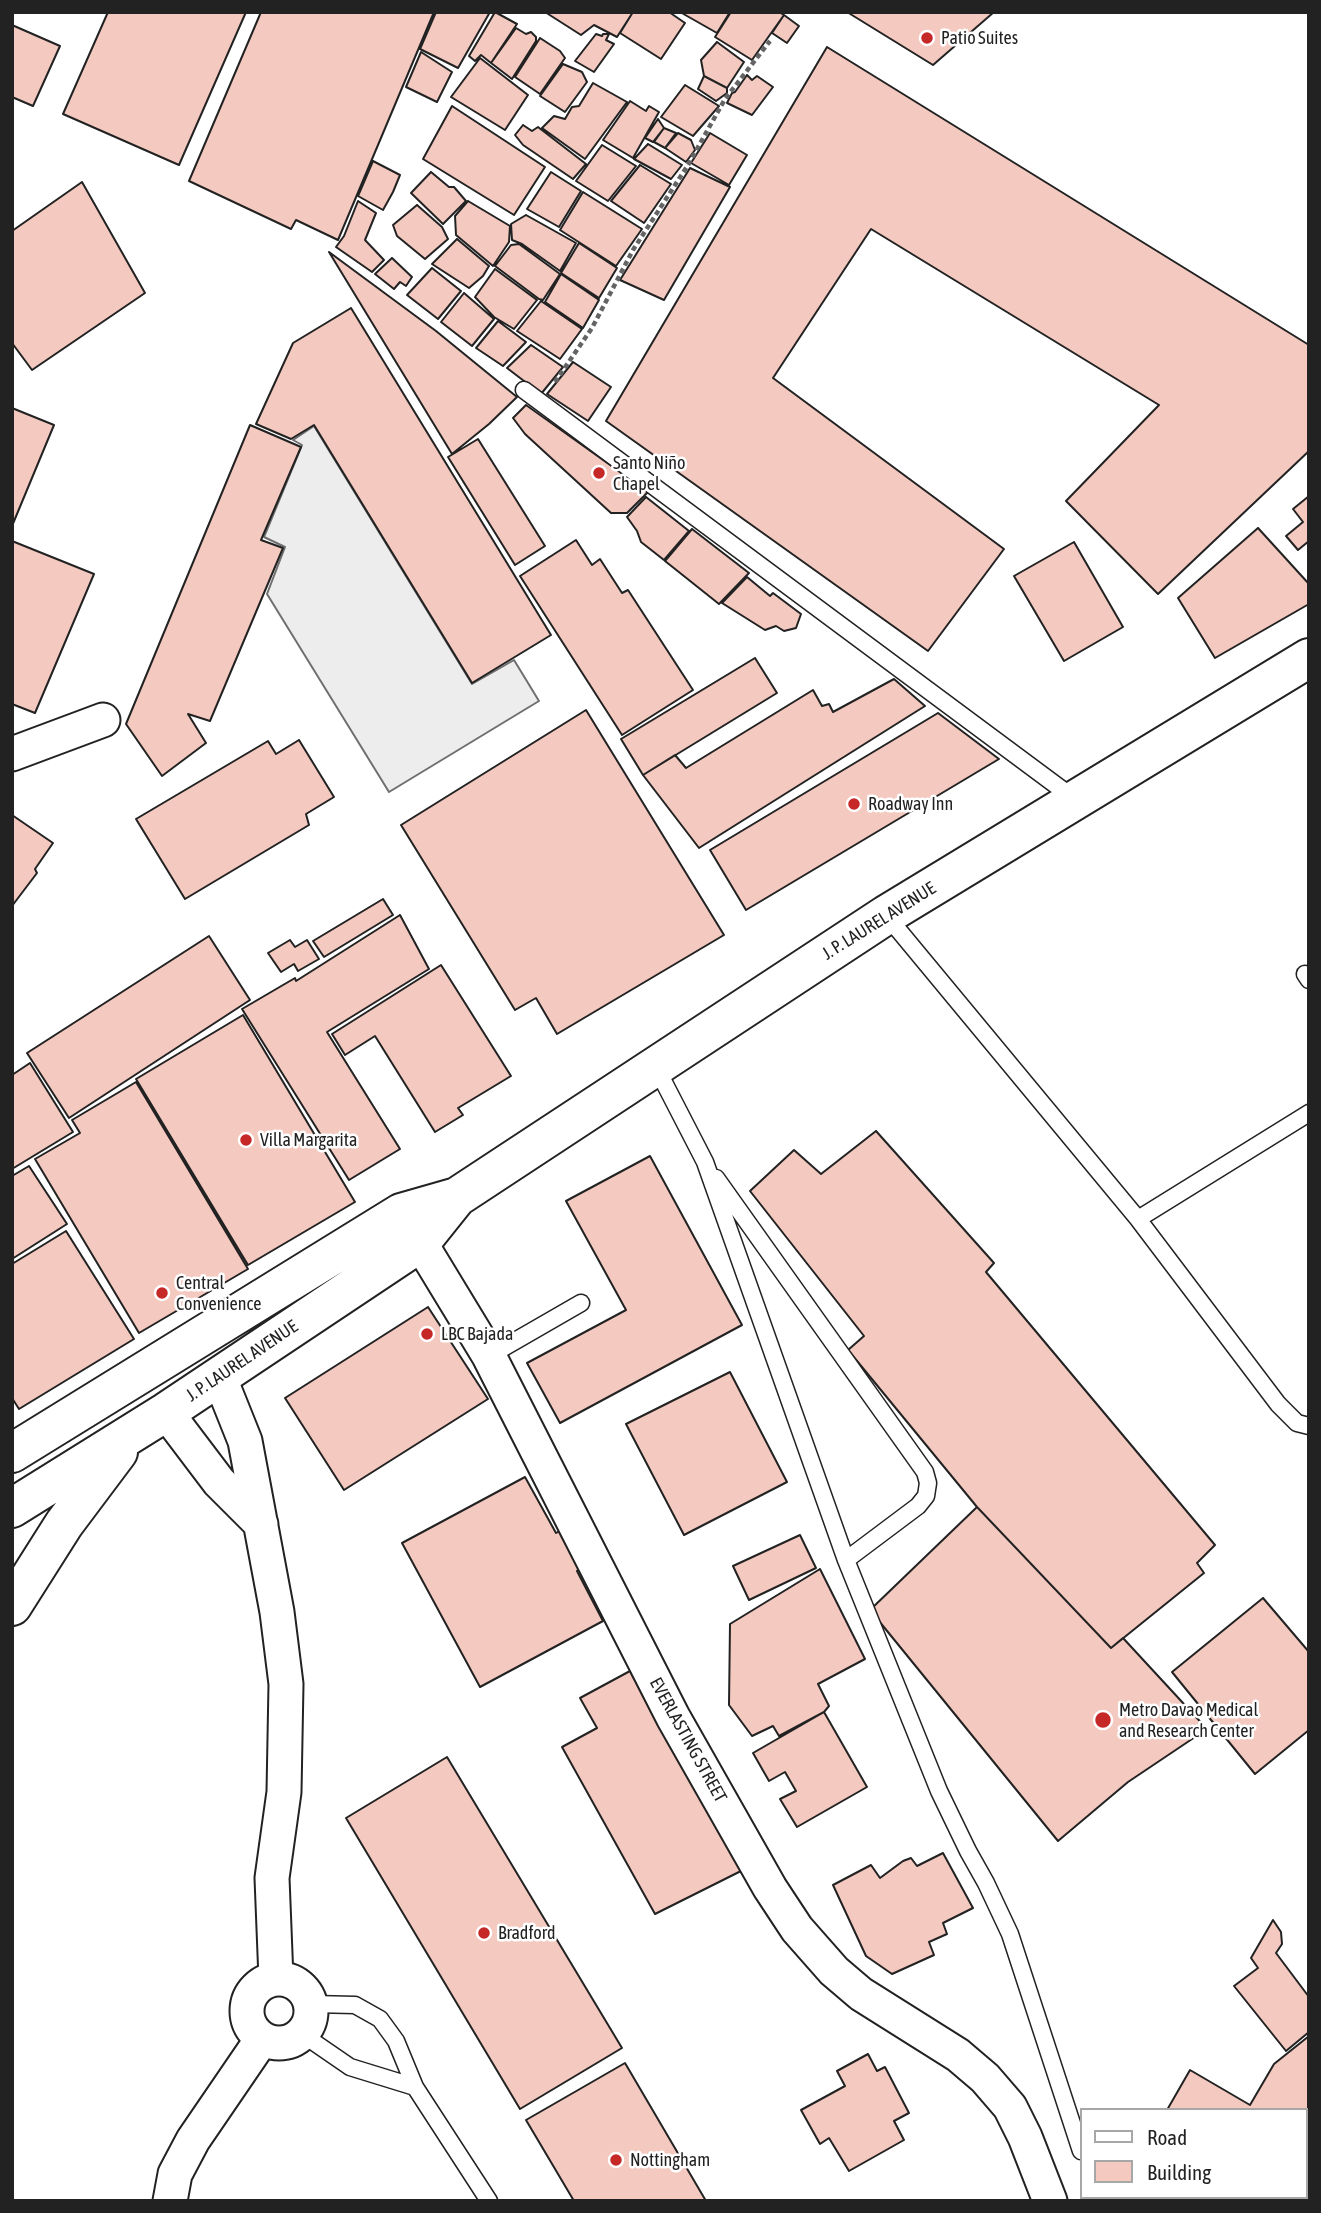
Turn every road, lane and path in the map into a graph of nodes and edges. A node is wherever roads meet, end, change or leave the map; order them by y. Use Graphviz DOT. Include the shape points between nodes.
graph roads {
  1 [pos="770,41"];
  2 [pos="524,390"];
  3 [pos="540,402"];
  4 [pos="1309,658"];
  5 [pos="103,720"];
  6 [pos="12,754"];
  7 [pos="1076,800"];
  8 [pos="886,915"];
  9 [pos="656,1066"];
  10 [pos="1309,1112"];
  11 [pos="705,1162"];
  12 [pos="1138,1219"];
  13 [pos="411,1227"];
  14 [pos="581,1303"];
  15 [pos="489,1356"];
  16 [pos="219,1376"];
  17 [pos="166,1412"];
  18 [pos="1309,1426"];
  19 [pos="134,1432"];
  20 [pos="12,1453"];
  21 [pos="12,1508"];
  22 [pos="261,1524"];
  23 [pos="846,1560"];
  24 [pos="12,1606"];
  25 [pos="276,1979"];
  26 [pos="307,2019"];
  27 [pos="262,2039"];
  28 [pos="415,2087"];
  29 [pos="1080,2148"];
  30 [pos="170,2201"];
  31 [pos="489,2201"];
  32 [pos="1050,2201"];
  1 -- 3 [label="path" via="725,99 633,250 592,328"];
  2 -- 3 [label="lane"];
  3 -- 7 [label="lane"];
  4 -- 7 [label="main road, J. P. LAUREL AVENUE"];
  5 -- 6 [label="street"];
  7 -- 8 [label="main road, J. P. LAUREL AVENUE"];
  8 -- 9 [label="main road, J. P. LAUREL AVENUE"];
  8 -- 12 [label="lane"];
  9 -- 11 [label="lane"];
  9 -- 13 [label="main road, J. P. LAUREL AVENUE"];
  10 -- 12 [label="lane"];
  11 -- 23 [label="lane"];
  11 -- 23 [label="lane" via="925,1472 926,1496 918,1506"];
  12 -- 18 [label="lane" via="1278,1404 1297,1423"];
  13 -- 15 [label="street, EVERLASTING STREET"];
  13 -- 16 [label="main road, J. P. LAUREL AVENUE"];
  13 -- 20 [label="main road, J. P. LAUREL AVENUE"];
  14 -- 15 [label="lane"];
  15 -- 32 [label="street, EVERLASTING STREET" via="673,1717 797,1929 861,1994 958,2054 985,2078 1010,2107"];
  16 -- 17 [label="main road, J. P. LAUREL AVENUE"];
  16 -- 22 [label="street" via="245,1441"];
  17 -- 19 [label="main road, J. P. LAUREL AVENUE"];
  17 -- 22 [label="street" via="219,1482"];
  19 -- 21 [label="main road, J. P. LAUREL AVENUE"];
  19 -- 24 [label="main road" via="65,1524"];
  22 -- 25 [label="street" via="286,1685 284,1792 272,1878"];
  23 -- 29 [label="lane" via="939,1791 1010,1934"];
  25 -- 26 [label="street" via="299,1985"];
  25 -- 27 [label="street" via="261,1985 248,2004 248,2020"];
  26 -- 27 [label="street" via="295,2040 278,2044"];
  26 -- 28 [label="lane" via="350,2067"];
  26 -- 28 [label="lane" via="355,2005 380,2019 396,2040"];
  27 -- 30 [label="street" via="192,2140 175,2174"];
  28 -- 31 [label="lane"];
}
